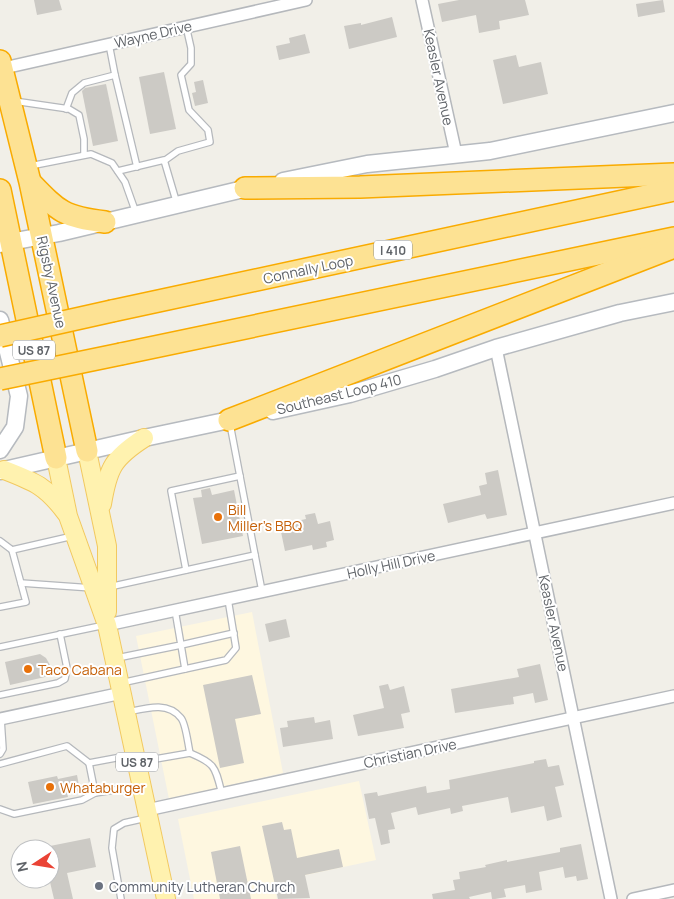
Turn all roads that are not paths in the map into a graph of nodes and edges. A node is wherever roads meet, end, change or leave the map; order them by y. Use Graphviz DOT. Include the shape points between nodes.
graph roads {
  1 [pos="306,0"];
  2 [pos="422,0"];
  3 [pos="186,26"];
  4 [pos="108,44"];
  5 [pos="0,66"];
  6 [pos="115,75"];
  7 [pos="4,101"];
  8 [pos="66,109"];
  9 [pos="674,113"];
  10 [pos="456,154"];
  11 [pos="84,156"];
  12 [pos="164,160"];
  13 [pos="137,167"];
  14 [pos="118,172"];
  15 [pos="28,174"];
  16 [pos="674,174"];
  17 [pos="245,188"];
  18 [pos="0,190"];
  19 [pos="674,190"];
  20 [pos="177,205"];
  21 [pos="137,214"];
  22 [pos="105,222"];
  23 [pos="42,236"];
  24 [pos="674,238"];
  25 [pos="6,242"];
  26 [pos="674,247"];
  27 [pos="674,302"];
  28 [pos="0,320"];
  29 [pos="0,336"];
  30 [pos="496,348"];
  31 [pos="0,379"];
  32 [pos="229,420"];
  33 [pos="144,438"];
  34 [pos="0,450"];
  35 [pos="87,451"];
  36 [pos="56,458"];
  37 [pos="2,471"];
  38 [pos="240,476"];
  39 [pos="674,503"];
  40 [pos="100,515"];
  41 [pos="68,516"];
  42 [pos="535,533"];
  43 [pos="75,535"];
  44 [pos="0,541"];
  45 [pos="12,550"];
  46 [pos="255,555"];
  47 [pos="186,570"];
  48 [pos="21,583"];
  49 [pos="101,588"];
  50 [pos="262,591"];
  51 [pos="228,599"];
  52 [pos="0,607"];
  53 [pos="175,610"];
  54 [pos="108,625"];
  55 [pos="234,633"];
  56 [pos="60,634"];
  57 [pos="181,644"];
  58 [pos="0,647"];
  59 [pos="115,658"];
  60 [pos="185,668"];
  61 [pos="121,688"];
  62 [pos="0,695"];
  63 [pos="674,696"];
  64 [pos="126,712"];
  65 [pos="574,717"];
  66 [pos="1,719"];
  67 [pos="190,753"];
  68 [pos="0,754"];
  69 [pos="136,758"];
  70 [pos="89,763"];
  71 [pos="0,764"];
  72 [pos="142,785"];
  73 [pos="95,793"];
  74 [pos="222,794"];
  75 [pos="0,809"];
  76 [pos="148,814"];
  77 [pos="674,890"];
  78 [pos="121,899"];
  79 [pos="166,899"];
  80 [pos="612,899"];
  81 [pos="633,899"];
  1 -- 3 [label="street, Wayne Drive"];
  2 -- 10 [label="street, Keasler Avenue"];
  3 -- 4 [label="street, Wayne Drive"];
  3 -- 12 [label="lane" via="192,48 191,64 180,75 188,110 208,130 210,142 178,151"];
  4 -- 5 [label="street, Wayne Drive"];
  4 -- 6 [label="lane"];
  5 -- 7 [label="highway, Rigsby Avenue / US 87"];
  6 -- 8 [label="lane" via="84,83 72,93"];
  6 -- 13 [label="lane"];
  7 -- 8 [label="lane"];
  7 -- 15 [label="highway, Rigsby Avenue / US 87"];
  8 -- 11 [label="lane" via="79,115"];
  9 -- 10 [label="main road" via="490,151"];
  10 -- 17 [label="main road" via="366,164"];
  11 -- 14 [label="lane" via="90,154 112,163"];
  11 -- 15 [label="lane"];
  12 -- 13 [label="lane"];
  12 -- 20 [label="lane"];
  13 -- 14 [label="lane"];
  14 -- 21 [label="lane"];
  15 -- 22 [label="highway" via="55,207 67,215"];
  15 -- 23 [label="highway, Rigsby Avenue / US 87"];
  16 -- 17 [label="highway" via="360,187"];
  17 -- 20 [label="main road"];
  18 -- 25 [label="highway, Rigsby Avenue / US 87"];
  19 -- 29 [label="highway, Connally Loop / I 410, bridge"];
  20 -- 21 [label="main road"];
  21 -- 22 [label="main road"];
  22 -- 23 [label="main road"];
  23 -- 25 [label="main road"];
  23 -- 35 [label="highway, Rigsby Avenue / US 87"];
  24 -- 31 [label="highway, bridge"];
  25 -- 36 [label="highway, Rigsby Avenue / US 87"];
  26 -- 32 [label="highway"];
  27 -- 30 [label="main road, Southeast Loop 410" via="620,313"];
  28 -- 34 [label="main road" via="19,396 15,427"];
  30 -- 32 [label="main road, Southeast Loop 410" via="350,394"];
  30 -- 42 [label="street, Keasler Avenue"];
  32 -- 33 [label="main road, Southeast Loop 410"];
  32 -- 38 [label="lane"];
  33 -- 35 [label="main road, Southeast Loop 410"];
  33 -- 40 [label="main road" via="125,450 110,469"];
  35 -- 36 [label="main road, Southeast Loop 410"];
  35 -- 40 [label="main road, Rigsby Avenue / US 87"];
  36 -- 37 [label="main road, Southeast Loop 410"];
  36 -- 41 [label="main road, Rigsby Avenue / US 87"];
  37 -- 41 [label="main road" via="39,484"];
  38 -- 46 [label="lane"];
  38 -- 47 [label="lane" via="171,491"];
  39 -- 42 [label="street, Holly Hill Drive"];
  40 -- 49 [label="main road, Rigsby Avenue / US 87" via="107,546"];
  41 -- 43 [label="main road, Rigsby Avenue / US 87"];
  42 -- 50 [label="street, Holly Hill Drive"];
  42 -- 65 [label="street, Keasler Avenue"];
  43 -- 45 [label="lane"];
  43 -- 49 [label="main road, Rigsby Avenue / US 87"];
  44 -- 45 [label="lane"];
  45 -- 48 [label="lane"];
  46 -- 47 [label="lane"];
  46 -- 50 [label="lane"];
  47 -- 49 [label="lane"];
  48 -- 49 [label="lane"];
  48 -- 52 [label="lane" via="26,602"];
  49 -- 54 [label="main road, Rigsby Avenue / US 87"];
  50 -- 51 [label="street, Holly Hill Drive"];
  51 -- 53 [label="street, Holly Hill Drive"];
  51 -- 55 [label="lane"];
  53 -- 54 [label="street, Holly Hill Drive"];
  53 -- 57 [label="lane"];
  54 -- 56 [label="lane"];
  54 -- 59 [label="main road, Rigsby Avenue / US 87"];
  55 -- 57 [label="lane"];
  55 -- 60 [label="lane" via="236,648 226,660"];
  56 -- 58 [label="lane"];
  56 -- 62 [label="lane" via="67,668 65,679"];
  57 -- 59 [label="lane"];
  57 -- 60 [label="lane"];
  59 -- 61 [label="main road, Rigsby Avenue / US 87"];
  60 -- 61 [label="lane"];
  61 -- 64 [label="main road, Rigsby Avenue / US 87"];
  61 -- 66 [label="street"];
  63 -- 65 [label="street, Christian Drive"];
  64 -- 67 [label="lane" via="156,706 169,709 182,718"];
  64 -- 69 [label="main road, Rigsby Avenue / US 87"];
  65 -- 74 [label="street, Christian Drive"];
  65 -- 80 [label="street, Keasler Avenue"];
  66 -- 68 [label="lane" via="3,749"];
  67 -- 69 [label="lane"];
  67 -- 74 [label="lane" via="208,761 216,770"];
  69 -- 70 [label="lane"];
  69 -- 72 [label="main road, Rigsby Avenue / US 87"];
  70 -- 71 [label="lane" via="67,746"];
  70 -- 73 [label="lane"];
  72 -- 73 [label="lane"];
  72 -- 76 [label="main road, Rigsby Avenue / US 87"];
  73 -- 75 [label="lane" via="82,800 14,814"];
  74 -- 76 [label="street, Christian Drive"];
  76 -- 78 [label="lane" via="114,829 112,848"];
  76 -- 79 [label="main road, Rigsby Avenue / US 87"];
  77 -- 81 [label="street"];
}
